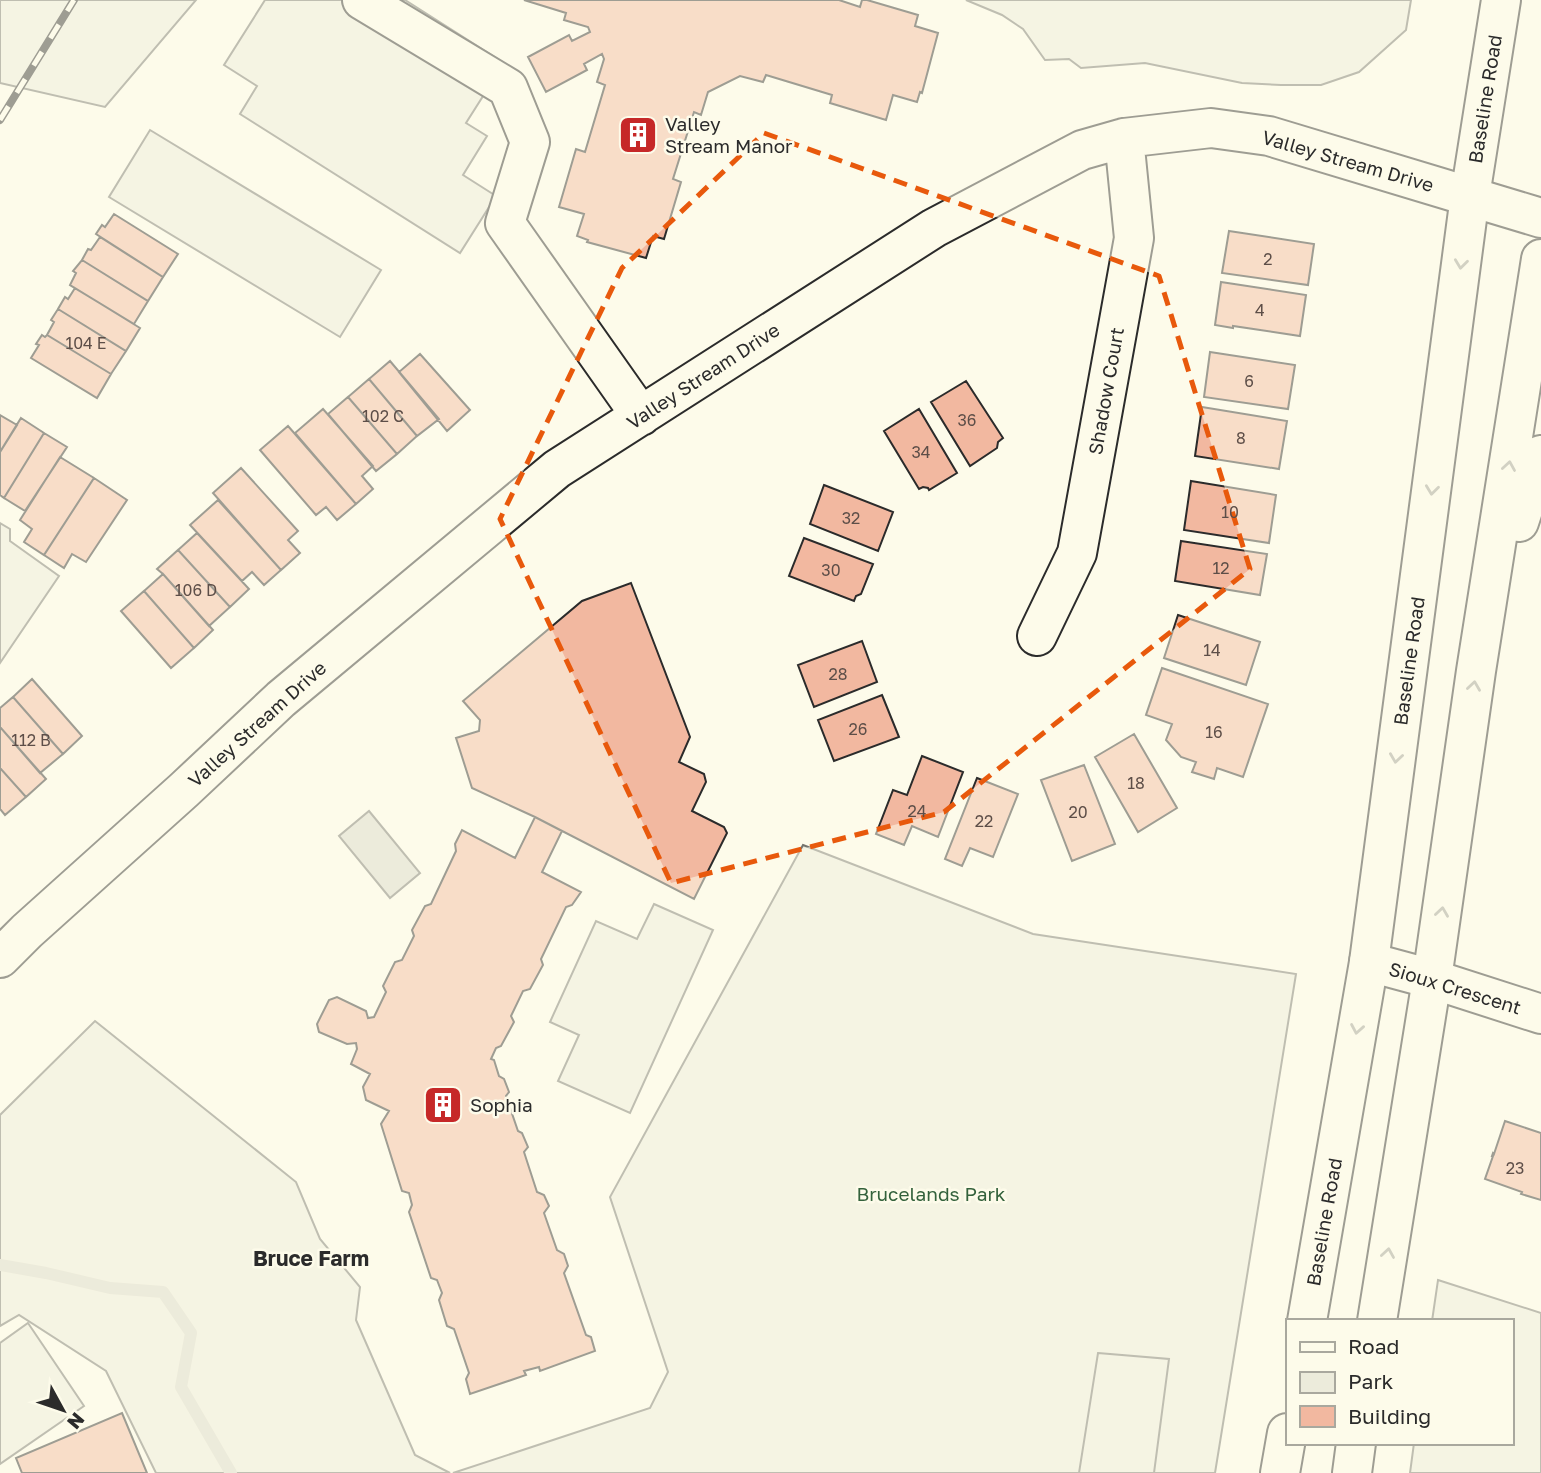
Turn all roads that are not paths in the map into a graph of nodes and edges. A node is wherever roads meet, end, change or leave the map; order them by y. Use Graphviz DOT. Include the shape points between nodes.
graph roads {
  1 [pos="362,0"];
  2 [pos="1501,0"];
  3 [pos="1124,138"];
  4 [pos="1470,197"];
  5 [pos="1541,218"];
  6 [pos="1541,259"];
  7 [pos="641,416"];
  8 [pos="1541,455"];
  9 [pos="1484,630"];
  10 [pos="1037,636"];
  11 [pos="0,958"];
  12 [pos="1369,962"];
  13 [pos="1433,979"];
  14 [pos="1541,1014"];
  15 [pos="1307,1319"];
  16 [pos="1377,1319"];
  17 [pos="1286,1439"];
  18 [pos="1356,1445"];
  19 [pos="1280,1473"];
  20 [pos="1352,1473"];
  1 -- 7 [label="main road" via="508,88 530,142 505,223"];
  2 -- 4 [label="main road, Baseline Road"];
  3 -- 4 [label="main road, Valley Stream Drive" via="1211,128 1269,136"];
  3 -- 7 [label="main road, Valley Stream Drive" via="1082,150 934,228"];
  3 -- 10 [label="main road, Shadow Court" via="1134,238 1077,553"];
  4 -- 5 [label="main road, Valley Stream Drive"];
  4 -- 12 [label="main road, Baseline Road, one-way"];
  9 -- 6 [label="main road, one-way"];
  7 -- 11 [label="main road, Valley Stream Drive" via="557,469 281,699"];
  8 -- 9 [label="main road"];
  13 -- 9 [label="main road, one-way"];
  12 -- 13 [label="main road, Sioux Crescent"];
  12 -- 15 [label="main road, Baseline Road, one-way"];
  13 -- 14 [label="main road, Sioux Crescent"];
  16 -- 13 [label="main road, one-way"];
  17 -- 19 [label="main road"];
  18 -- 20 [label="main road"];
}
